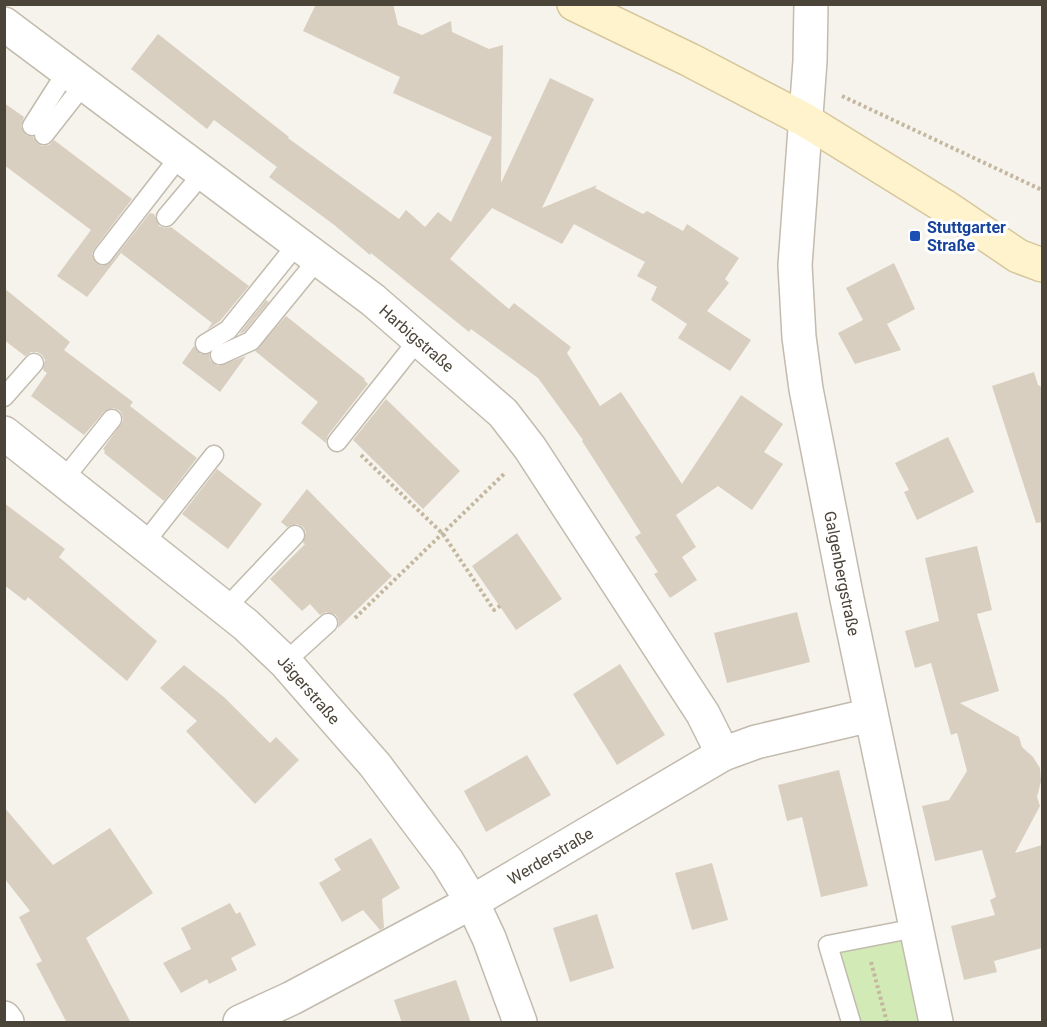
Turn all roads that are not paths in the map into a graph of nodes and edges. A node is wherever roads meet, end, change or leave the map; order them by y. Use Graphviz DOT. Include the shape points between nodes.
graph roads {
  1 [pos="574,4"];
  2 [pos="811,4"];
  3 [pos="4,24"];
  4 [pos="76,77"];
  5 [pos="805,120"];
  6 [pos="38,130"];
  7 [pos="192,164"];
  8 [pos="166,217"];
  9 [pos="308,252"];
  10 [pos="103,255"];
  11 [pos="1034,265"];
  12 [pos="418,340"];
  13 [pos="205,344"];
  14 [pos="220,355"];
  15 [pos="34,363"];
  16 [pos="4,397"];
  17 [pos="112,419"];
  18 [pos="4,434"];
  19 [pos="337,442"];
  20 [pos="214,455"];
  21 [pos="63,480"];
  22 [pos="295,535"];
  23 [pos="143,545"];
  24 [pos="225,609"];
  25 [pos="328,623"];
  26 [pos="285,662"];
  27 [pos="871,715"];
  28 [pos="723,753"];
  29 [pos="472,902"];
  30 [pos="916,928"];
  31 [pos="4,1018"];
  32 [pos="7,1023"];
  33 [pos="240,1023"];
  34 [pos="520,1023"];
  35 [pos="851,1023"];
  36 [pos="936,1023"];
  1 -- 5 [label="main road"];
  2 -- 5 [label="street, Galgenbergstraße"];
  3 -- 4 [label="street, Harbigstraße"];
  4 -- 6 [label="lane"];
  4 -- 7 [label="street, Harbigstraße"];
  5 -- 11 [label="main road"];
  5 -- 27 [label="street, Galgenbergstraße" via="795,265 799,337"];
  7 -- 8 [label="lane"];
  7 -- 9 [label="street, Harbigstraße"];
  7 -- 10 [label="lane"];
  9 -- 12 [label="street, Harbigstraße" via="373,300"];
  9 -- 13 [label="lane" via="228,330"];
  9 -- 14 [label="lane" via="251,341"];
  12 -- 19 [label="lane"];
  12 -- 28 [label="street, Harbigstraße" via="503,413 530,448 703,714"];
  15 -- 16 [label="lane"];
  17 -- 21 [label="lane"];
  18 -- 21 [label="street, Jägerstraße"];
  20 -- 23 [label="lane"];
  21 -- 23 [label="street, Jägerstraße"];
  22 -- 24 [label="lane"];
  23 -- 24 [label="street, Jägerstraße"];
  24 -- 26 [label="street, Jägerstraße"];
  25 -- 26 [label="lane"];
  26 -- 29 [label="street, Jägerstraße" via="375,765 447,861"];
  27 -- 28 [label="street, Werderstraße"];
  27 -- 30 [label="street, Galgenbergstraße"];
  28 -- 29 [label="street, Werderstraße"];
  29 -- 33 [label="street, Werderstraße"];
  29 -- 34 [label="street, Jägerstraße"];
  30 -- 35 [label="lane" via="828,945"];
  30 -- 36 [label="street, Galgenbergstraße"];
  31 -- 32 [label="street"];
}
